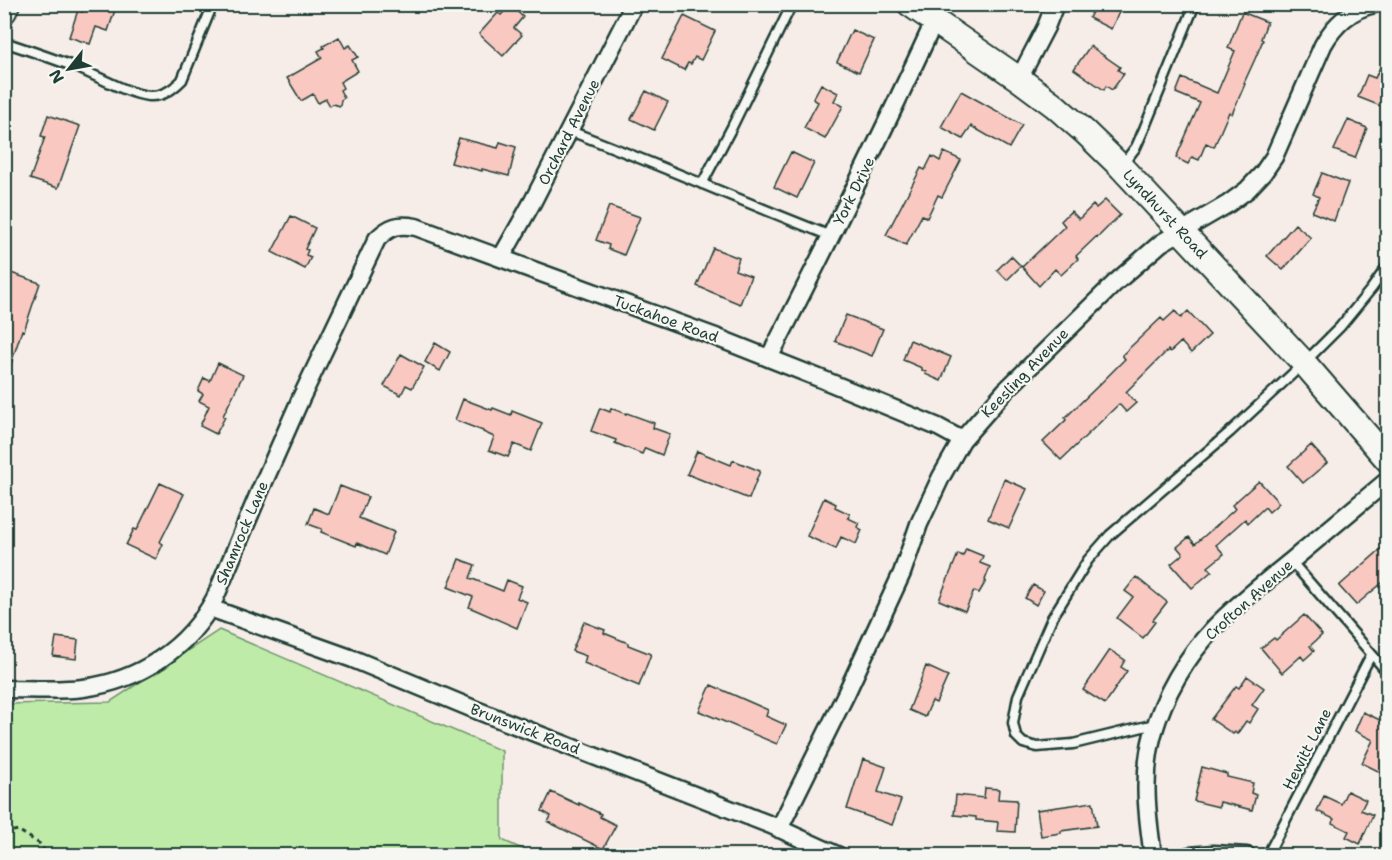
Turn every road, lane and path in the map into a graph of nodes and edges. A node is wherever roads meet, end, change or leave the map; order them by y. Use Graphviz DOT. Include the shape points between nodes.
graph roads {
  1 [pos="7,4"];
  2 [pos="213,4"];
  3 [pos="634,4"];
  4 [pos="792,4"];
  5 [pos="910,4"];
  6 [pos="1055,4"];
  7 [pos="1195,4"];
  8 [pos="1375,4"];
  9 [pos="4,11"];
  10 [pos="934,22"];
  11 [pos="4,42"];
  12 [pos="1019,79"];
  13 [pos="570,131"];
  14 [pos="1121,167"];
  15 [pos="702,184"];
  16 [pos="1182,232"];
  17 [pos="831,236"];
  18 [pos="373,247"];
  19 [pos="501,258"];
  20 [pos="1388,264"];
  21 [pos="769,358"];
  22 [pos="1304,363"];
  23 [pos="962,440"];
  24 [pos="1388,460"];
  25 [pos="1388,480"];
  26 [pos="1291,561"];
  27 [pos="210,608"];
  28 [pos="1371,655"];
  29 [pos="1388,673"];
  30 [pos="4,689"];
  31 [pos="1156,724"];
  32 [pos="779,829"];
  33 [pos="4,833"];
  34 [pos="48,855"];
  35 [pos="839,855"];
  36 [pos="1153,855"];
  37 [pos="1189,855"];
  38 [pos="1247,855"];
  39 [pos="1267,855"];
  1 -- 9 [label="main road"];
  2 -- 11 [label="lane" via="182,80 161,95 129,90"];
  3 -- 13 [label="street, Orchard Avenue"];
  4 -- 15 [label="lane"];
  5 -- 10 [label="main road, Lyndhurst Road"];
  6 -- 12 [label="street"];
  7 -- 14 [label="lane" via="1136,147"];
  8 -- 16 [label="street, Keesling Avenue" via="1339,22 1328,36 1274,157 1263,173 1228,204"];
  10 -- 12 [label="main road, Lyndhurst Road"];
  10 -- 17 [label="street, York Drive"];
  12 -- 14 [label="main road, Lyndhurst Road" via="1086,132"];
  13 -- 15 [label="lane"];
  13 -- 19 [label="street, Orchard Avenue"];
  14 -- 16 [label="main road, Lyndhurst Road"];
  15 -- 17 [label="lane"];
  16 -- 22 [label="main road, Lyndhurst Road"];
  16 -- 23 [label="street, Keesling Avenue" via="1161,243 1116,283 1005,391"];
  17 -- 21 [label="street, York Drive"];
  18 -- 19 [label="street, Tuckahoe Road" via="385,231 404,225"];
  18 -- 27 [label="street, Shamrock Lane"];
  19 -- 21 [label="street, Tuckahoe Road"];
  20 -- 22 [label="lane" via="1340,327"];
  21 -- 23 [label="street, Tuckahoe Road"];
  22 -- 24 [label="main road, Lyndhurst Road"];
  22 -- 31 [label="lane" via="1110,534 1088,560 1052,618 1018,696 1013,723 1016,736 1037,747 1073,744"];
  23 -- 32 [label="street, Keesling Avenue" via="941,477 902,573"];
  25 -- 26 [label="street, Crofton Avenue"];
  26 -- 28 [label="lane"];
  26 -- 31 [label="street, Crofton Avenue" via="1214,628 1193,653 1172,686"];
  27 -- 30 [label="street, Shamrock Lane" via="182,643 129,676 80,688"];
  27 -- 32 [label="street, Brunswick Road" via="353,659"];
  28 -- 29 [label="lane"];
  28 -- 39 [label="lane, Hewitt Lane"];
  31 -- 36 [label="street, Crofton Avenue" via="1146,786"];
  32 -- 35 [label="street, Brunswick Road"];
  33 -- 34 [label="path" via="18,830 40,844"];
  37 -- 38 [label="street"];
}
